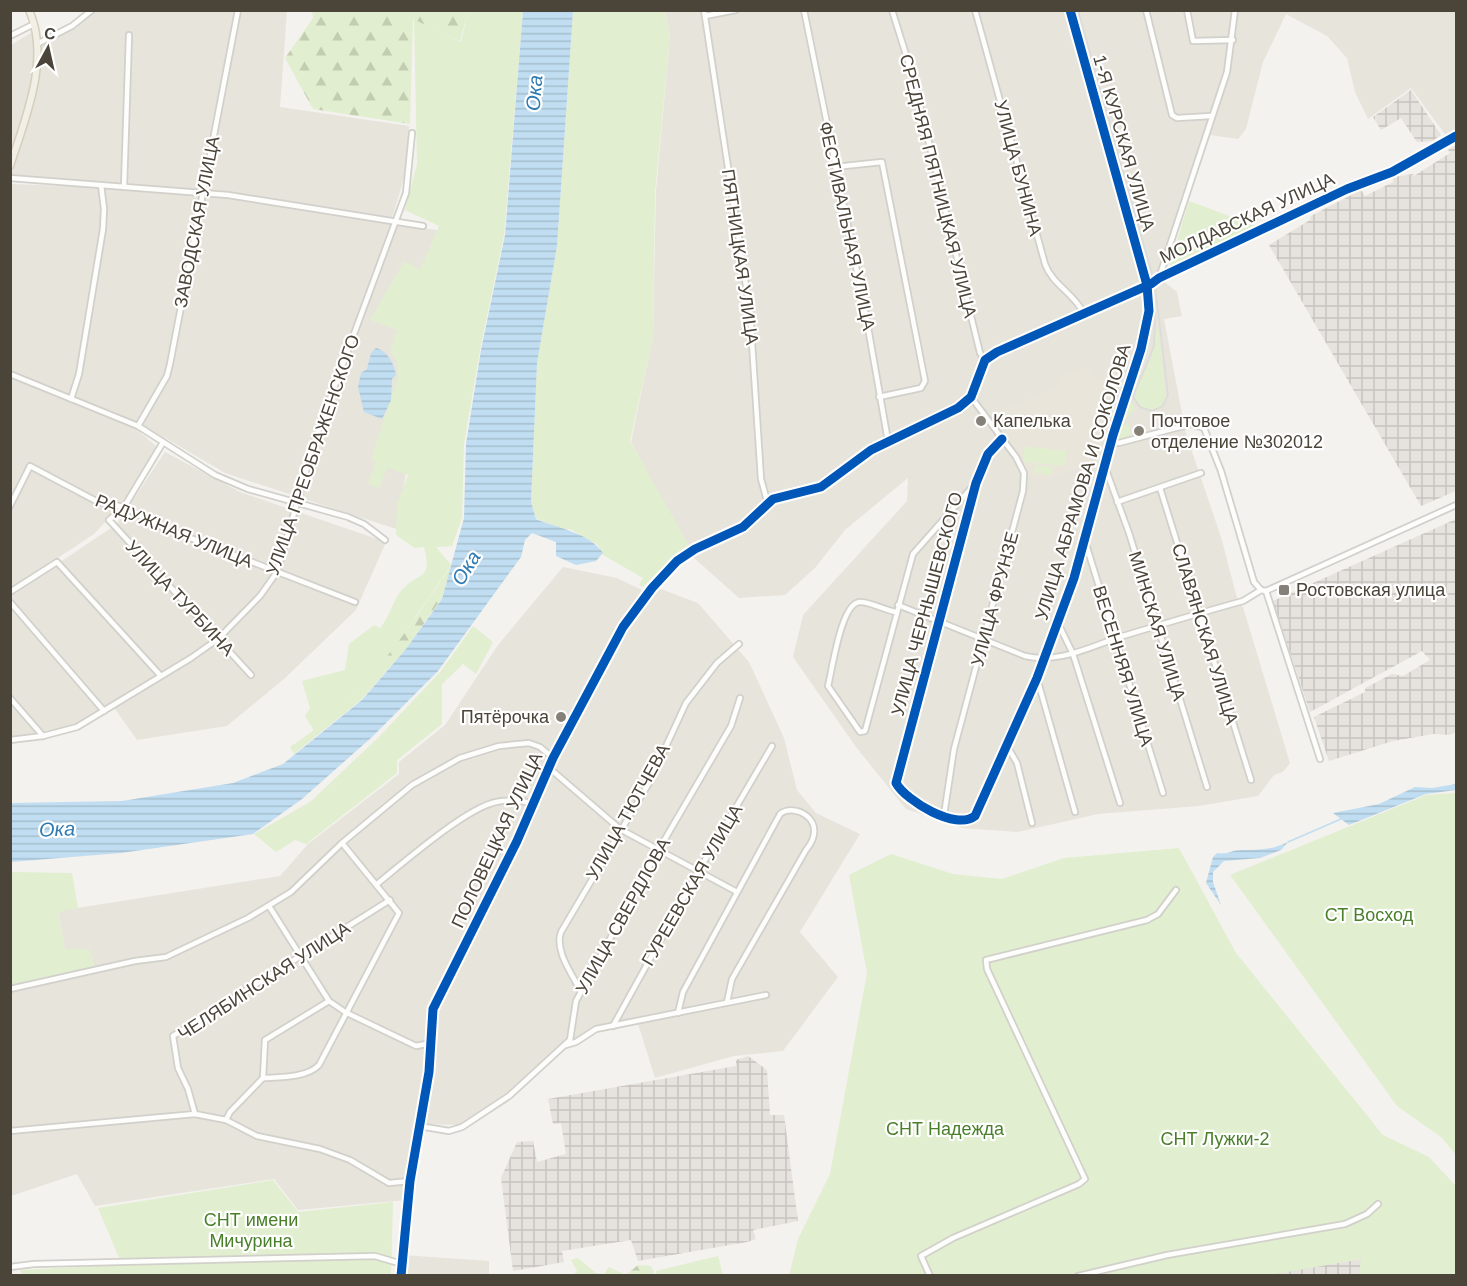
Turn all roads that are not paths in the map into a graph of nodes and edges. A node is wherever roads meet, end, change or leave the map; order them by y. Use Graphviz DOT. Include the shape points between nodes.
graph roads {
  1 [pos="30,10"];
  2 [pos="92,10"];
  3 [pos="238,10"];
  4 [pos="736,10"];
  5 [pos="804,10"];
  6 [pos="892,10"];
  7 [pos="975,10"];
  8 [pos="1070,10"];
  9 [pos="1146,10"];
  10 [pos="1187,10"];
  11 [pos="1235,10"];
  12 [pos="704,13"];
  13 [pos="34,24"];
  14 [pos="129,35"];
  15 [pos="10,36"];
  16 [pos="1233,40"];
  17 [pos="38,44"];
  18 [pos="1211,116"];
  19 [pos="412,133"];
  20 [pos="1456,136"];
  21 [pos="10,166"];
  22 [pos="835,167"];
  23 [pos="10,178"];
  24 [pos="101,184"];
  25 [pos="124,187"];
  26 [pos="202,193"];
  27 [pos="395,224"];
  28 [pos="423,226"];
  29 [pos="1159,278"];
  30 [pos="1147,285"];
  31 [pos="1083,312"];
  32 [pos="985,360"];
  33 [pos="10,374"];
  34 [pos="879,396"];
  35 [pos="971,397"];
  36 [pos="71,399"];
  37 [pos="138,426"];
  38 [pos="1002,439"];
  39 [pos="888,441"];
  40 [pos="1111,442"];
  41 [pos="162,444"];
  42 [pos="1105,467"];
  43 [pos="1201,473"];
  44 [pos="976,483"];
  45 [pos="1160,488"];
  46 [pos="1117,502"];
  47 [pos="295,503"];
  48 [pos="768,504"];
  49 [pos="1456,504"];
  50 [pos="10,506"];
  51 [pos="124,507"];
  52 [pos="1085,538"];
  53 [pos="385,540"];
  54 [pos="277,572"];
  55 [pos="1263,591"];
  56 [pos="10,592"];
  57 [pos="10,602"];
  58 [pos="354,602"];
  59 [pos="898,605"];
  60 [pos="896,612"];
  61 [pos="1199,614"];
  62 [pos="940,621"];
  63 [pos="1058,623"];
  64 [pos="1157,626"];
  65 [pos="984,638"];
  66 [pos="218,639"];
  67 [pos="1114,639"];
  68 [pos="739,644"];
  69 [pos="1073,654"];
  70 [pos="1043,657"];
  71 [pos="160,675"];
  72 [pos="251,675"];
  73 [pos="1037,678"];
  74 [pos="10,698"];
  75 [pos="740,698"];
  76 [pos="104,711"];
  77 [pos="43,736"];
  78 [pos="10,740"];
  79 [pos="772,746"];
  80 [pos="1007,746"];
  81 [pos="553,758"];
  82 [pos="1320,759"];
  83 [pos="548,767"];
  84 [pos="1251,780"];
  85 [pos="1207,786"];
  86 [pos="1163,793"];
  87 [pos="533,803"];
  88 [pos="1120,803"];
  89 [pos="1075,812"];
  90 [pos="944,815"];
  91 [pos="1032,823"];
  92 [pos="620,829"];
  93 [pos="342,843"];
  94 [pos="658,851"];
  95 [pos="698,872"];
  96 [pos="376,884"];
  97 [pos="1176,890"];
  98 [pos="737,892"];
  99 [pos="390,900"];
  100 [pos="268,906"];
  101 [pos="299,957"];
  102 [pos="10,989"];
  103 [pos="581,992"];
  104 [pos="766,994"];
  105 [pos="329,1001"];
  106 [pos="727,1002"];
  107 [pos="345,1012"];
  108 [pos="678,1012"];
  109 [pos="614,1026"];
  110 [pos="431,1043"];
  111 [pos="564,1045"];
  112 [pos="263,1078"];
  113 [pos="195,1114"];
  114 [pos="226,1120"];
  115 [pos="419,1126"];
  116 [pos="10,1131"];
  117 [pos="410,1181"];
  118 [pos="1378,1204"];
  119 [pos="402,1264"];
  120 [pos="10,1267"];
  121 [pos="401,1275"];
  122 [pos="930,1275"];
  123 [pos="1078,1275"];
  1 -- 13 [label="main road"];
  2 -- 17 [label="street"];
  3 -- 26 [label="street, ЗАВОДСКАЯ УЛИЦА"];
  4 -- 12 [label="street"];
  5 -- 22 [label="street, ФЕСТИВАЛЬНАЯ УЛИЦА"];
  6 -- 32 [label="street, СРЕДНЯЯ ПЯТНИЦКАЯ УЛИЦА" via="913,77 980,353"];
  7 -- 31 [label="street, УЛИЦА БУНИНА" via="1048,273 1077,300"];
  8 -- 30 [label="street, 1-Я КУРСКАЯ УЛИЦА"];
  9 -- 18 [label="street" via="1172,115"];
  10 -- 16 [label="street" via="1193,41"];
  11 -- 16 [label="street"];
  12 -- 48 [label="street, ПЯТНИЦКАЯ УЛИЦА" via="750,312 761,479"];
  13 -- 15 [label="street"];
  13 -- 17 [label="main road"];
  14 -- 25 [label="street"];
  16 -- 18 [label="street" via="1227,72"];
  17 -- 21 [label="main road" via="31,99"];
  18 -- 29 [label="street"];
  19 -- 27 [label="street, УЛИЦА ПРЕОБРАЖЕНСКОГО" via="406,193"];
  20 -- 29 [label="street, МОЛДАВСКАЯ УЛИЦА" via="1392,172 1347,189"];
  22 -- 34 [label="street, ФЕСТИВАЛЬНАЯ УЛИЦА"];
  22 -- 34 [label="street" via="882,162 925,381 921,388"];
  23 -- 24 [label="street"];
  24 -- 25 [label="street"];
  24 -- 36 [label="street" via="102,229"];
  25 -- 26 [label="street"];
  26 -- 27 [label="street"];
  26 -- 37 [label="street, ЗАВОДСКАЯ УЛИЦА" via="171,364"];
  27 -- 28 [label="street"];
  27 -- 47 [label="street, УЛИЦА ПРЕОБРАЖЕНСКОГО"];
  29 -- 30 [label="street, МОЛДАВСКАЯ УЛИЦА"];
  30 -- 31 [label="street, МОЛДАВСКАЯ УЛИЦА"];
  30 -- 40 [label="street, УЛИЦА АБРАМОВА И СОКОЛОВА" via="1149,311 1143,343"];
  31 -- 32 [label="street, МОЛДАВСКАЯ УЛИЦА"];
  32 -- 35 [label="street"];
  33 -- 36 [label="street"];
  34 -- 39 [label="street, ФЕСТИВАЛЬНАЯ УЛИЦА"];
  35 -- 38 [label="street, УЛИЦА ФРУНЗЕ"];
  35 -- 39 [label="street" via="958,408"];
  36 -- 37 [label="street"];
  37 -- 41 [label="street"];
  38 -- 44 [label="street, УЛИЦА ЧЕРНЫШЕВСКОГО" via="988,454"];
  38 -- 65 [label="street, УЛИЦА ФРУНЗЕ" via="1022,468 1023,491"];
  39 -- 48 [label="street" via="821,487 781,496"];
  40 -- 42 [label="street, УЛИЦА АБРАМОВА И СОКОЛОВА"];
  40 -- 55 [label="street" via="1191,424 1207,431 1254,582"];
  41 -- 47 [label="street" via="215,476"];
  41 -- 51 [label="street"];
  42 -- 46 [label="street, МИНСКАЯ УЛИЦА"];
  42 -- 52 [label="street, УЛИЦА АБРАМОВА И СОКОЛОВА"];
  43 -- 45 [label="street"];
  44 -- 59 [label="street" via="912,554"];
  44 -- 62 [label="street, УЛИЦА ЧЕРНЫШЕВСКОГО"];
  45 -- 46 [label="street"];
  45 -- 61 [label="street, СЛАВЯНСКАЯ УЛИЦА"];
  46 -- 64 [label="street, МИНСКАЯ УЛИЦА"];
  47 -- 53 [label="street" via="348,517"];
  47 -- 54 [label="street, УЛИЦА ПРЕОБРАЖЕНСКОГО"];
  48 -- 81 [label="street, ПОЛОВЕЦКАЯ УЛИЦА" via="742,527 695,549 664,575 623,627"];
  49 -- 55 [label="street"];
  50 -- 51 [label="street, РАДУЖНАЯ УЛИЦА" via="30,466 98,502"];
  51 -- 54 [label="street, РАДУЖНАЯ УЛИЦА" via="158,525"];
  51 -- 66 [label="street, УЛИЦА ТУРБИНА" via="109,520"];
  52 -- 63 [label="street, УЛИЦА АБРАМОВА И СОКОЛОВА"];
  52 -- 67 [label="street, ВЕСЕННЯЯ УЛИЦА"];
  54 -- 58 [label="street, РАДУЖНАЯ УЛИЦА"];
  54 -- 66 [label="street, УЛИЦА ПРЕОБРАЖЕНСКОГО" via="261,596"];
  55 -- 61 [label="street"];
  55 -- 82 [label="street"];
  56 -- 71 [label="street" via="57,562"];
  57 -- 76 [label="street"];
  59 -- 60 [label="street"];
  59 -- 62 [label="street"];
  60 -- 60 [label="street" via="865,731 860,732 828,686 837,644 848,608 853,604 859,602"];
  61 -- 64 [label="street"];
  61 -- 84 [label="street, СЛАВЯНСКАЯ УЛИЦА"];
  62 -- 65 [label="street"];
  62 -- 90 [label="street, УЛИЦА ЧЕРНЫШЕВСКОГО" via="896,783 909,798"];
  63 -- 69 [label="street"];
  63 -- 70 [label="street, УЛИЦА АБРАМОВА И СОКОЛОВА"];
  64 -- 67 [label="street"];
  64 -- 85 [label="street, МИНСКАЯ УЛИЦА"];
  65 -- 70 [label="street" via="1025,656"];
  65 -- 90 [label="street, УЛИЦА ФРУНЗЕ" via="954,749"];
  66 -- 71 [label="street, УЛИЦА ПРЕОБРАЖЕНСКОГО"];
  66 -- 72 [label="street, УЛИЦА ТУРБИНА"];
  67 -- 69 [label="street"];
  67 -- 86 [label="street, ВЕСЕННЯЯ УЛИЦА"];
  68 -- 92 [label="street, УЛИЦА ТЮТЧЕВА" via="717,663 686,703 649,783"];
  69 -- 70 [label="street"];
  69 -- 88 [label="street"];
  70 -- 73 [label="street, УЛИЦА АБРАМОВА И СОКОЛОВА"];
  71 -- 76 [label="street, УЛИЦА ПРЕОБРАЖЕНСКОГО"];
  73 -- 80 [label="street, УЛИЦА АБРАМОВА И СОКОЛОВА"];
  73 -- 89 [label="street"];
  74 -- 77 [label="street"];
  75 -- 94 [label="street, УЛИЦА СВЕРДЛОВА" via="731,726"];
  76 -- 77 [label="street, УЛИЦА ПРЕОБРАЖЕНСКОГО" via="77,727"];
  77 -- 78 [label="street, УЛИЦА ПРЕОБРАЖЕНСКОГО"];
  79 -- 95 [label="street, ГУРЕЕВСКАЯ УЛИЦА"];
  80 -- 90 [label="street, УЛИЦА АБРАМОВА И СОКОЛОВА" via="975,816 965,821"];
  80 -- 91 [label="street" via="1017,763"];
  81 -- 83 [label="street, ПОЛОВЕЦКАЯ УЛИЦА"];
  81 -- 93 [label="street" via="529,743 499,746 460,758 411,786"];
  83 -- 87 [label="street, ПОЛОВЕЦКАЯ УЛИЦА"];
  83 -- 92 [label="street"];
  87 -- 96 [label="street" via="493,802 456,822"];
  87 -- 110 [label="street, ПОЛОВЕЦКАЯ УЛИЦА" via="433,1009"];
  92 -- 94 [label="street"];
  92 -- 103 [label="street, УЛИЦА ТЮТЧЕВА" via="558,939"];
  93 -- 96 [label="street"];
  93 -- 100 [label="street" via="291,892"];
  94 -- 95 [label="street"];
  94 -- 103 [label="street, УЛИЦА СВЕРДЛОВА"];
  95 -- 98 [label="street"];
  95 -- 109 [label="street, ГУРЕЕВСКАЯ УЛИЦА"];
  96 -- 99 [label="street"];
  97 -- 122 [label="street" via="1158,914 1147,920 986,960 1085,1179 921,1256"];
  98 -- 106 [label="street" via="780,814 793,809 813,823 817,829 815,839 732,979"];
  98 -- 108 [label="street" via="683,992"];
  99 -- 101 [label="street, ЧЕЛЯБИНСКАЯ УЛИЦА"];
  99 -- 107 [label="street" via="399,913"];
  100 -- 101 [label="street"];
  100 -- 102 [label="street" via="166,957"];
  101 -- 105 [label="street"];
  101 -- 113 [label="street, ЧЕЛЯБИНСКАЯ УЛИЦА" via="172,1036 178,1068"];
  103 -- 111 [label="street, УЛИЦА СВЕРДЛОВА" via="570,1040"];
  104 -- 106 [label="street"];
  105 -- 107 [label="street"];
  105 -- 112 [label="street" via="265,1040"];
  106 -- 108 [label="street"];
  107 -- 110 [label="street" via="416,1046"];
  107 -- 112 [label="street" via="316,1068 291,1077"];
  108 -- 109 [label="street"];
  109 -- 111 [label="street" via="596,1029"];
  110 -- 115 [label="street, ПОЛОВЕЦКАЯ УЛИЦА"];
  111 -- 115 [label="street, УЛИЦА СВЕРДЛОВА" via="509,1096 462,1127 449,1131"];
  112 -- 114 [label="street"];
  113 -- 114 [label="street"];
  113 -- 116 [label="street"];
  114 -- 117 [label="street" via="257,1136 320,1149 350,1160 383,1181"];
  115 -- 117 [label="street, ПОЛОВЕЦКАЯ УЛИЦА"];
  117 -- 119 [label="street, ПОЛОВЕЦКАЯ УЛИЦА"];
  118 -- 123 [label="street" via="1345,1224"];
  119 -- 120 [label="street" via="375,1256"];
  119 -- 121 [label="street, ПОЛОВЕЦКАЯ УЛИЦА"];
}
